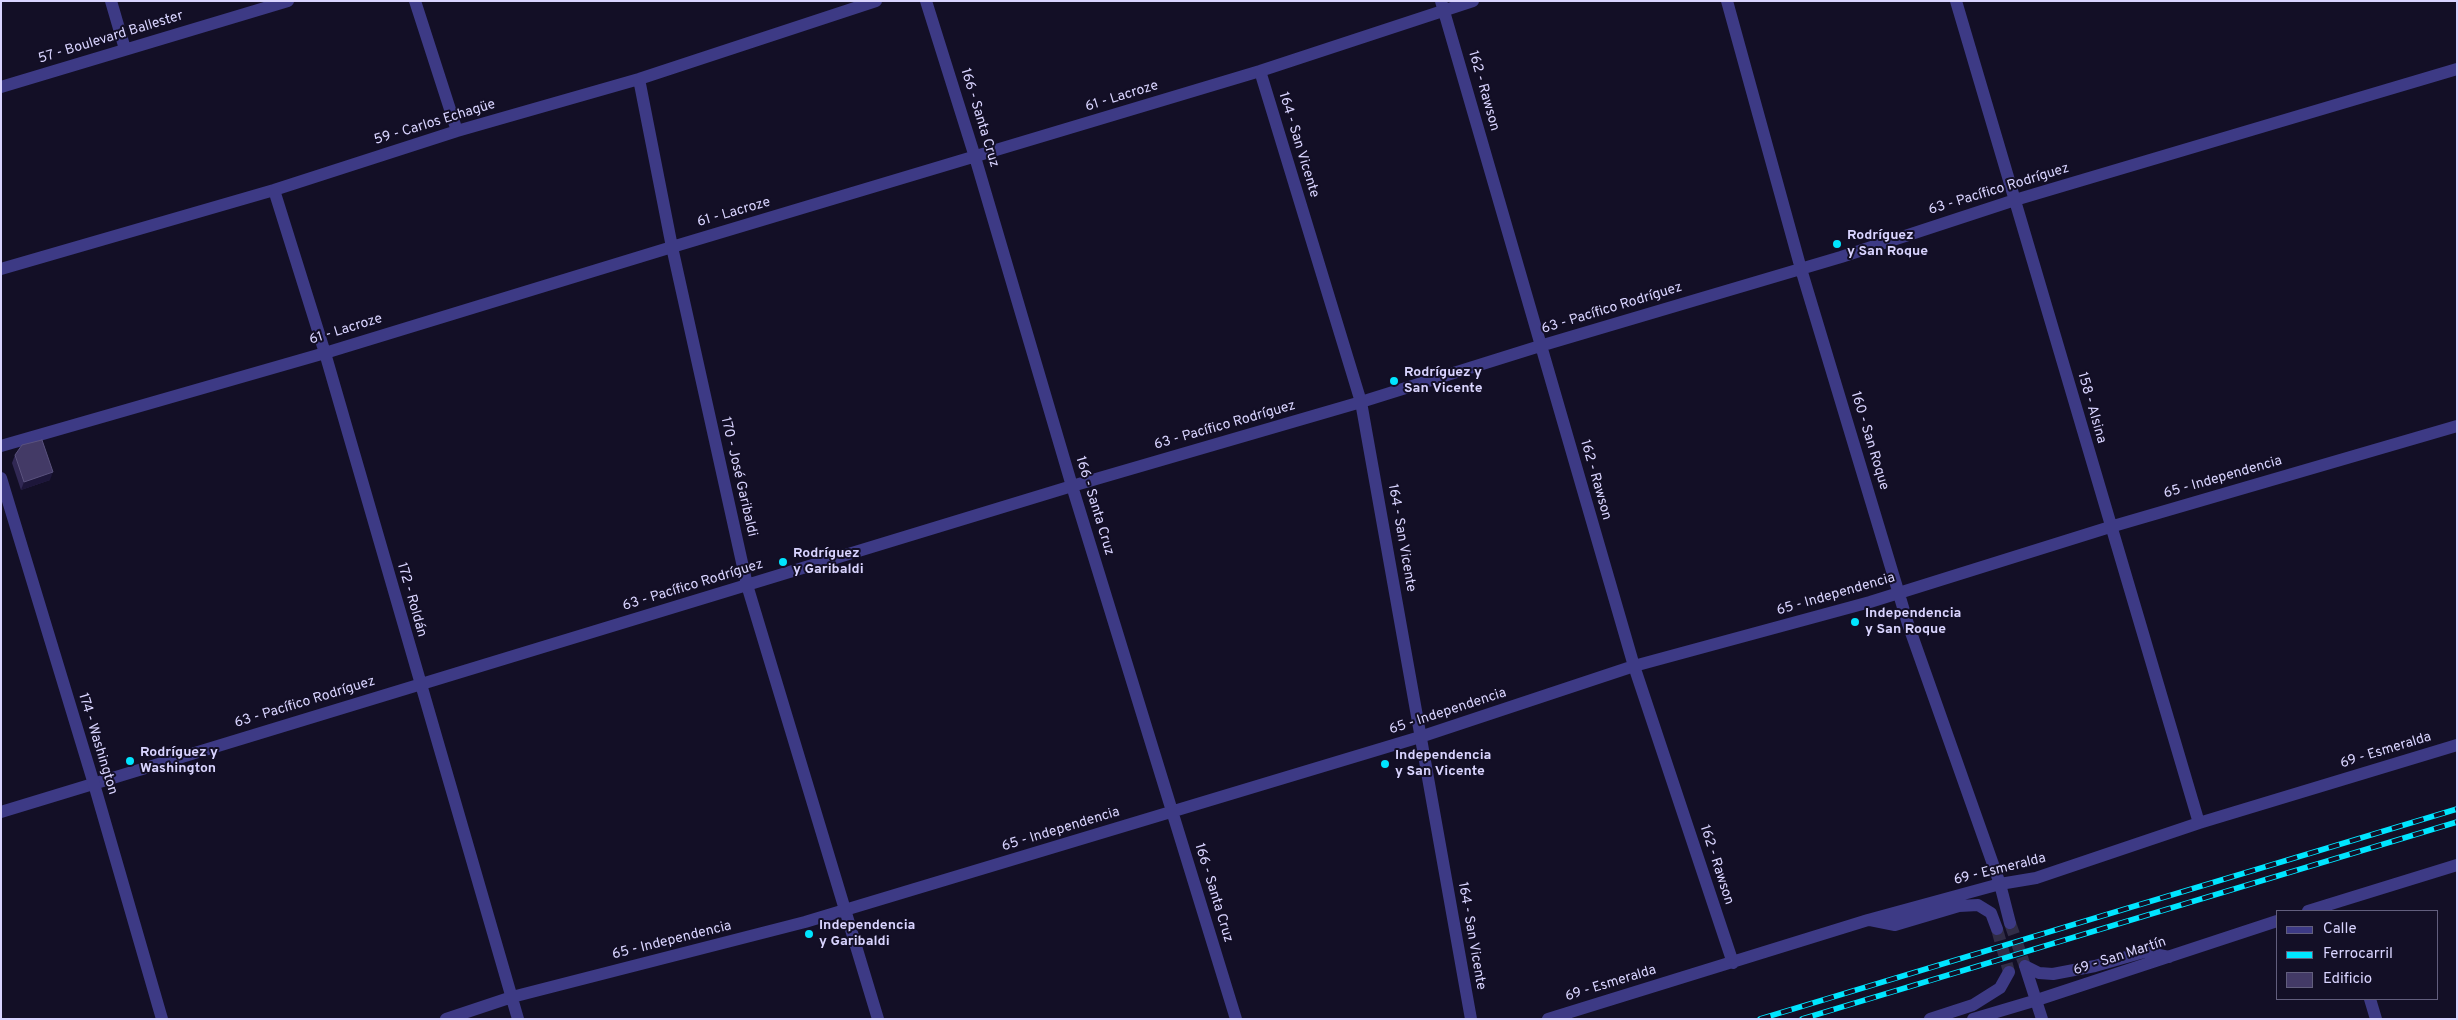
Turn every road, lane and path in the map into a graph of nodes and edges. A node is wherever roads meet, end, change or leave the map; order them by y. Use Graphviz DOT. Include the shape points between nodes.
graph roads {
  1 [pos="111,1"];
  2 [pos="288,1"];
  3 [pos="415,1"];
  4 [pos="876,1"];
  5 [pos="926,1"];
  6 [pos="1473,1"];
  7 [pos="1727,1"];
  8 [pos="1956,1"];
  9 [pos="1442,6"];
  10 [pos="125,49"];
  11 [pos="2457,70"];
  12 [pos="1260,71"];
  13 [pos="639,79"];
  14 [pos="1,87"];
  15 [pos="456,131"];
  16 [pos="976,157"];
  17 [pos="274,190"];
  18 [pos="2015,200"];
  19 [pos="672,246"];
  20 [pos="1,269"];
  21 [pos="1802,269"];
  22 [pos="1540,346"];
  23 [pos="325,352"];
  24 [pos="1361,402"];
  25 [pos="2457,426"];
  26 [pos="1,446"];
  27 [pos="1,478"];
  28 [pos="1072,486"];
  29 [pos="2110,527"];
  30 [pos="747,586"];
  31 [pos="1899,593"];
  32 [pos="1634,666"];
  33 [pos="419,684"];
  34 [pos="1420,737"];
  35 [pos="2457,745"];
  36 [pos="94,784"];
  37 [pos="1,812"];
  38 [pos="1173,812"];
  39 [pos="2199,823"];
  40 [pos="2457,865"];
  41 [pos="2000,884"];
  42 [pos="2340,906"];
  43 [pos="2314,910"];
  44 [pos="845,911"];
  45 [pos="1868,920"];
  46 [pos="2276,921"];
  47 [pos="2010,923"];
  48 [pos="1997,929"];
  49 [pos="2169,957"];
  50 [pos="1733,962"];
  51 [pos="2009,972"];
  52 [pos="512,997"];
  53 [pos="2037,1000"];
  54 [pos="2370,1000"];
  55 [pos="162,1019"];
  56 [pos="446,1019"];
  57 [pos="518,1019"];
  58 [pos="878,1019"];
  59 [pos="1236,1019"];
  60 [pos="1471,1019"];
  61 [pos="1548,1019"];
  62 [pos="1930,1019"];
  63 [pos="1973,1019"];
  64 [pos="2042,1019"];
  65 [pos="2376,1019"];
  1 -- 10 [label="street"];
  2 -- 10 [label="street, 57 - Boulevard Ballester"];
  3 -- 15 [label="street"];
  4 -- 13 [label="street, 59 - Carlos Echagüe"];
  5 -- 16 [label="street, 166 - Santa Cruz"];
  6 -- 9 [label="street, 61 - Lacroze"];
  7 -- 21 [label="street, 160 - San Roque"];
  8 -- 18 [label="street, 158 - Alsina"];
  9 -- 12 [label="street, 61 - Lacroze"];
  9 -- 22 [label="street, 162 - Rawson"];
  10 -- 14 [label="street, 57 - Boulevard Ballester"];
  11 -- 18 [label="street, 63 - Pacífico Rodríguez"];
  12 -- 16 [label="street, 61 - Lacroze"];
  12 -- 24 [label="street, 164 - San Vicente"];
  13 -- 15 [label="street, 59 - Carlos Echagüe"];
  13 -- 19 [label="street, 170 - José Garibaldi"];
  15 -- 17 [label="street, 59 - Carlos Echagüe"];
  16 -- 19 [label="street, 61 - Lacroze"];
  16 -- 28 [label="street, 166 - Santa Cruz"];
  17 -- 20 [label="street, 59 - Carlos Echagüe"];
  17 -- 23 [label="street, 172 - Roldán"];
  18 -- 21 [label="street, 63 - Pacífico Rodríguez"];
  18 -- 29 [label="street, 158 - Alsina"];
  19 -- 23 [label="street, 61 - Lacroze"];
  19 -- 30 [label="street, 170 - José Garibaldi"];
  21 -- 22 [label="street, 63 - Pacífico Rodríguez"];
  21 -- 31 [label="street, 160 - San Roque"];
  22 -- 24 [label="street, 63 - Pacífico Rodríguez"];
  22 -- 32 [label="street, 162 - Rawson"];
  23 -- 26 [label="street, 61 - Lacroze"];
  23 -- 33 [label="street, 172 - Roldán"];
  24 -- 28 [label="street, 63 - Pacífico Rodríguez"];
  24 -- 34 [label="street, 164 - San Vicente"];
  25 -- 29 [label="street, 65 - Independencia"];
  27 -- 36 [label="street, 174 - Washington"];
  28 -- 30 [label="street, 63 - Pacífico Rodríguez"];
  28 -- 38 [label="street, 166 - Santa Cruz"];
  29 -- 31 [label="street, 65 - Independencia"];
  29 -- 39 [label="street, 158 - Alsina"];
  30 -- 33 [label="street, 63 - Pacífico Rodríguez"];
  30 -- 44 [label="street, 170 - José Garibaldi"];
  31 -- 32 [label="street, 65 - Independencia"];
  31 -- 41 [label="street, 160 - San Roque"];
  32 -- 34 [label="street, 65 - Independencia"];
  32 -- 50 [label="street, 162 - Rawson"];
  33 -- 36 [label="street, 63 - Pacífico Rodríguez"];
  33 -- 52 [label="street, 172 - Roldán"];
  34 -- 38 [label="street, 65 - Independencia"];
  34 -- 60 [label="street, 164 - San Vicente"];
  35 -- 39 [label="street, 69 - Esmeralda"];
  36 -- 37 [label="street, 63 - Pacífico Rodríguez"];
  36 -- 55 [label="street, 174 - Washington"];
  38 -- 44 [label="street, 65 - Independencia"];
  38 -- 59 [label="street, 166 - Santa Cruz"];
  39 -- 41 [label="street, 69 - Esmeralda" via="2036,878"];
  40 -- 42 [label="street"];
  41 -- 45 [label="street, 69 - Esmeralda"];
  41 -- 47 [label="street, 160 - San Roque"];
  42 -- 43 [label="street"];
  44 -- 52 [label="street, 65 - Independencia"];
  44 -- 58 [label="street, 170 - José Garibaldi"];
  45 -- 48 [label="street" via="1895,925 1959,906 1978,905 1991,913"];
  45 -- 50 [label="street, 69 - Esmeralda"];
  46 -- 49 [label="street, 69 - San Martín"];
  49 -- 53 [label="street, 69 - San Martín"];
  49 -- 53 [label="street" via="2144,952 2053,974 2039,973 2026,966"];
  50 -- 61 [label="street, 69 - Esmeralda"];
  51 -- 62 [label="street" via="2000,988 1972,1004"];
  52 -- 56 [label="street, 65 - Independencia"];
  52 -- 57 [label="street, 172 - Roldán"];
  53 -- 63 [label="street, 69 - San Martín"];
  53 -- 64 [label="street"];
  54 -- 65 [label="street"];
}
